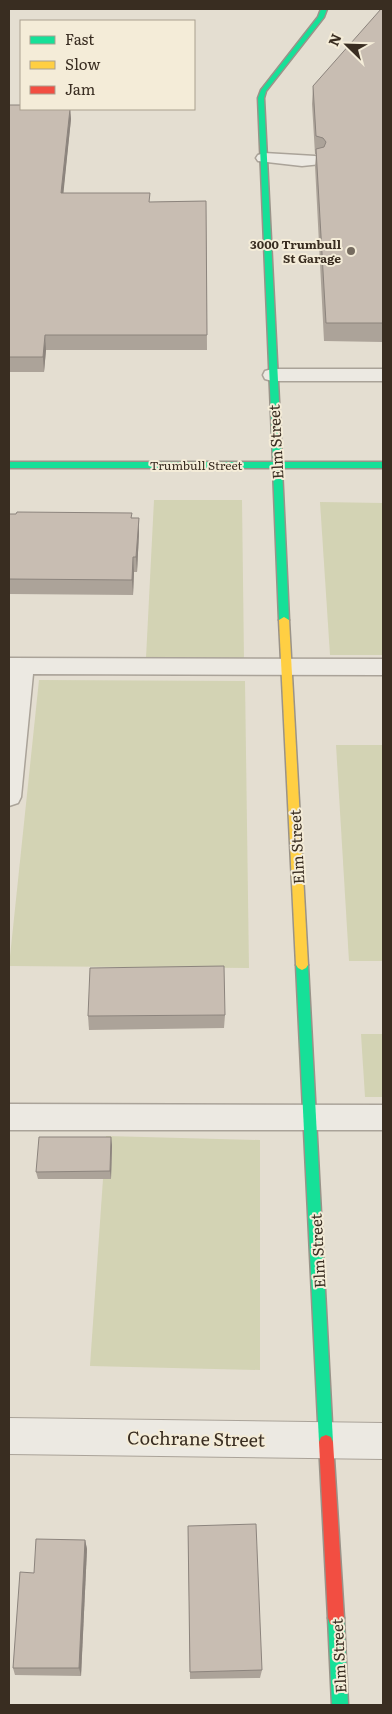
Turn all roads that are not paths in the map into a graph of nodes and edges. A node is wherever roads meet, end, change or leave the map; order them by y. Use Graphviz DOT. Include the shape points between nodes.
graph roads {
  1 [pos="324,9"];
  2 [pos="264,158"];
  3 [pos="315,158"];
  4 [pos="272,375"];
  5 [pos="383,375"];
  6 [pos="9,466"];
  7 [pos="276,466"];
  8 [pos="383,466"];
  9 [pos="15,666"];
  10 [pos="287,668"];
  11 [pos="383,668"];
  12 [pos="9,797"];
  13 [pos="9,1117"];
  14 [pos="310,1117"];
  15 [pos="383,1118"];
  16 [pos="9,1436"];
  17 [pos="327,1440"];
  18 [pos="383,1441"];
  19 [pos="340,1705"];
  1 -- 2 [label="street, Elm Street" via="261,98"];
  2 -- 3 [label="lane" via="288,158 300,162"];
  2 -- 4 [label="street, Elm Street"];
  4 -- 5 [label="lane"];
  4 -- 7 [label="street, Elm Street"];
  6 -- 7 [label="street, Trumbull Street"];
  7 -- 8 [label="street, Trumbull Street"];
  7 -- 10 [label="street, Elm Street"];
  9 -- 10 [label="lane"];
  9 -- 12 [label="lane"];
  10 -- 11 [label="lane"];
  10 -- 14 [label="street, Elm Street"];
  13 -- 14 [label="lane"];
  14 -- 15 [label="lane"];
  14 -- 17 [label="street, Elm Street"];
  16 -- 17 [label="street, Cochrane Street"];
  17 -- 18 [label="street, Cochrane Street"];
  17 -- 19 [label="street, Elm Street"];
}
